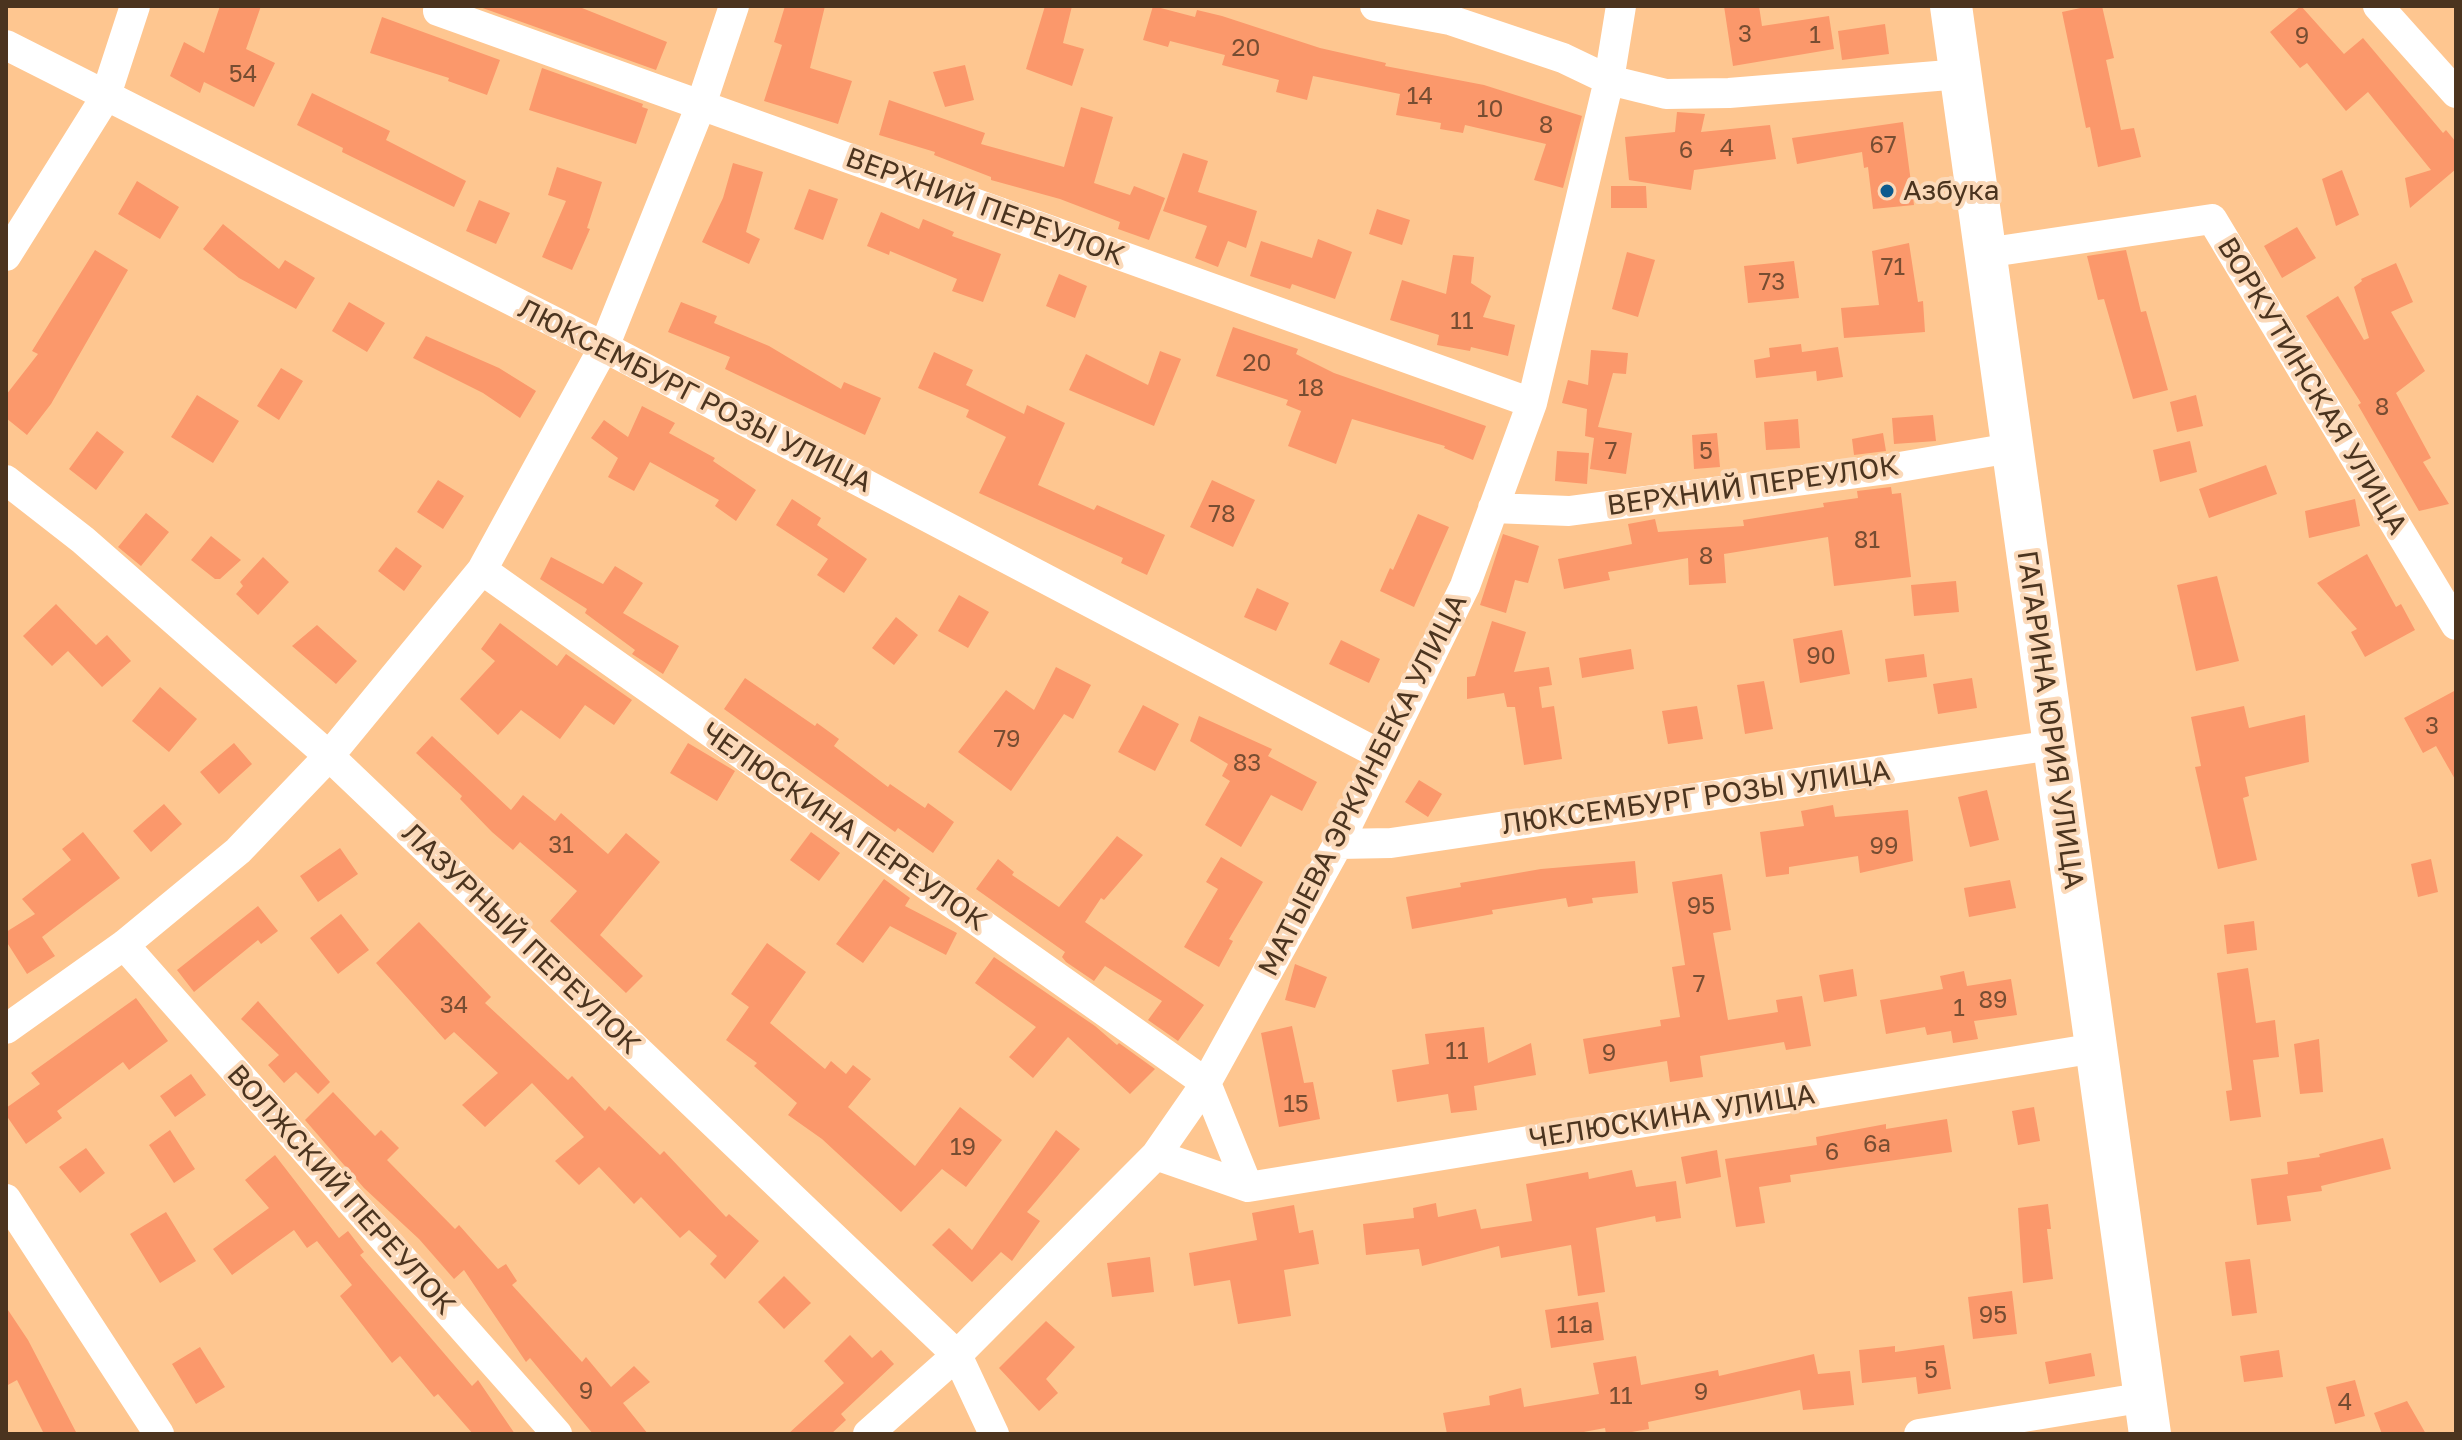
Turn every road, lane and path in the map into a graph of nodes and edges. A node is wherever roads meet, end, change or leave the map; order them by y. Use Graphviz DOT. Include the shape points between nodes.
graph roads {
  1 [pos="135,6"];
  2 [pos="734,6"];
  3 [pos="1375,6"];
  4 [pos="1621,6"];
  5 [pos="1951,6"];
  6 [pos="2378,6"];
  7 [pos="438,11"];
  8 [pos="6,45"];
  9 [pos="1961,74"];
  10 [pos="1609,80"];
  11 [pos="2456,93"];
  12 [pos="105,98"];
  13 [pos="701,105"];
  14 [pos="1985,253"];
  15 [pos="6,256"];
  16 [pos="604,347"];
  17 [pos="1532,403"];
  18 [pos="2011,448"];
  19 [pos="6,480"];
  20 [pos="1493,508"];
  21 [pos="482,570"];
  22 [pos="2456,625"];
  23 [pos="2053,745"];
  24 [pos="1379,754"];
  25 [pos="329,756"];
  26 [pos="1338,844"];
  27 [pos="124,945"];
  28 [pos="6,1029"];
  29 [pos="2096,1048"];
  30 [pos="1206,1083"];
  31 [pos="1156,1155"];
  32 [pos="1248,1187"];
  33 [pos="6,1199"];
  34 [pos="957,1355"];
  35 [pos="2148,1416"];
  36 [pos="159,1434"];
  37 [pos="557,1434"];
  38 [pos="868,1434"];
  39 [pos="994,1434"];
  40 [pos="1919,1434"];
  1 -- 12 [label="street"];
  2 -- 13 [label="street"];
  3 -- 10 [label="street" via="1450,20 1563,58"];
  4 -- 10 [label="street, МАТЫЕВА ЭРКИНБЕКА УЛИЦА"];
  5 -- 9 [label="main road, ГАГАРИНА ЮРИЯ УЛИЦА"];
  6 -- 11 [label="street"];
  7 -- 13 [label="street, ВЕРХНИЙ ПЕРЕУЛОК"];
  8 -- 12 [label="street, ЛЮКСЕМБУРГ РОЗЫ УЛИЦА"];
  9 -- 10 [label="street" via="1698,95 1666,94"];
  9 -- 14 [label="main road, ГАГАРИНА ЮРИЯ УЛИЦА"];
  10 -- 17 [label="street, МАТЫЕВА ЭРКИНБЕКА УЛИЦА"];
  12 -- 15 [label="street"];
  12 -- 16 [label="street, ЛЮКСЕМБУРГ РОЗЫ УЛИЦА"];
  13 -- 16 [label="street"];
  13 -- 17 [label="street, ВЕРХНИЙ ПЕРЕУЛОК"];
  14 -- 18 [label="main road, ГАГАРИНА ЮРИЯ УЛИЦА"];
  14 -- 22 [label="street, ВОРКУТИНСКАЯ УЛИЦА" via="2212,219"];
  16 -- 21 [label="street"];
  16 -- 24 [label="street, ЛЮКСЕМБУРГ РОЗЫ УЛИЦА"];
  17 -- 20 [label="street, МАТЫЕВА ЭРКИНБЕКА УЛИЦА"];
  18 -- 20 [label="street, ВЕРХНИЙ ПЕРЕУЛОК" via="1569,511"];
  18 -- 23 [label="main road, ГАГАРИНА ЮРИЯ УЛИЦА"];
  19 -- 25 [label="street, ЛАЗУРНЫЙ ПЕРЕУЛОК" via="83,540"];
  20 -- 24 [label="street, МАТЫЕВА ЭРКИНБЕКА УЛИЦА" via="1465,586"];
  21 -- 25 [label="street"];
  21 -- 30 [label="street, ЧЕЛЮСКИНА ПЕРЕУЛОК"];
  23 -- 26 [label="street, ЛЮКСЕМБУРГ РОЗЫ УЛИЦА" via="1391,843"];
  23 -- 29 [label="main road, ГАГАРИНА ЮРИЯ УЛИЦА"];
  24 -- 26 [label="street, МАТЫЕВА ЭРКИНБЕКА УЛИЦА"];
  25 -- 27 [label="street" via="238,851"];
  25 -- 34 [label="street, ЛАЗУРНЫЙ ПЕРЕУЛОК"];
  26 -- 30 [label="street, МАТЫЕВА ЭРКИНБЕКА УЛИЦА"];
  27 -- 28 [label="street"];
  27 -- 37 [label="street, ВОЛЖСКИЙ ПЕРЕУЛОК"];
  29 -- 32 [label="street, ЧЕЛЮСКИНА УЛИЦА"];
  29 -- 35 [label="main road, ГАГАРИНА ЮРИЯ УЛИЦА"];
  30 -- 31 [label="street, МАТЫЕВА ЭРКИНБЕКА УЛИЦА"];
  30 -- 32 [label="street"];
  31 -- 32 [label="street, ЧЕЛЮСКИНА УЛИЦА"];
  31 -- 34 [label="street, МАТЫЕВА ЭРКИНБЕКА УЛИЦА"];
  33 -- 36 [label="street"];
  34 -- 38 [label="street, МАТЫЕВА ЭРКИНБЕКА УЛИЦА"];
  34 -- 39 [label="street, ЛАЗУРНЫЙ ПЕРЕУЛОК"];
  35 -- 40 [label="street"];
}
